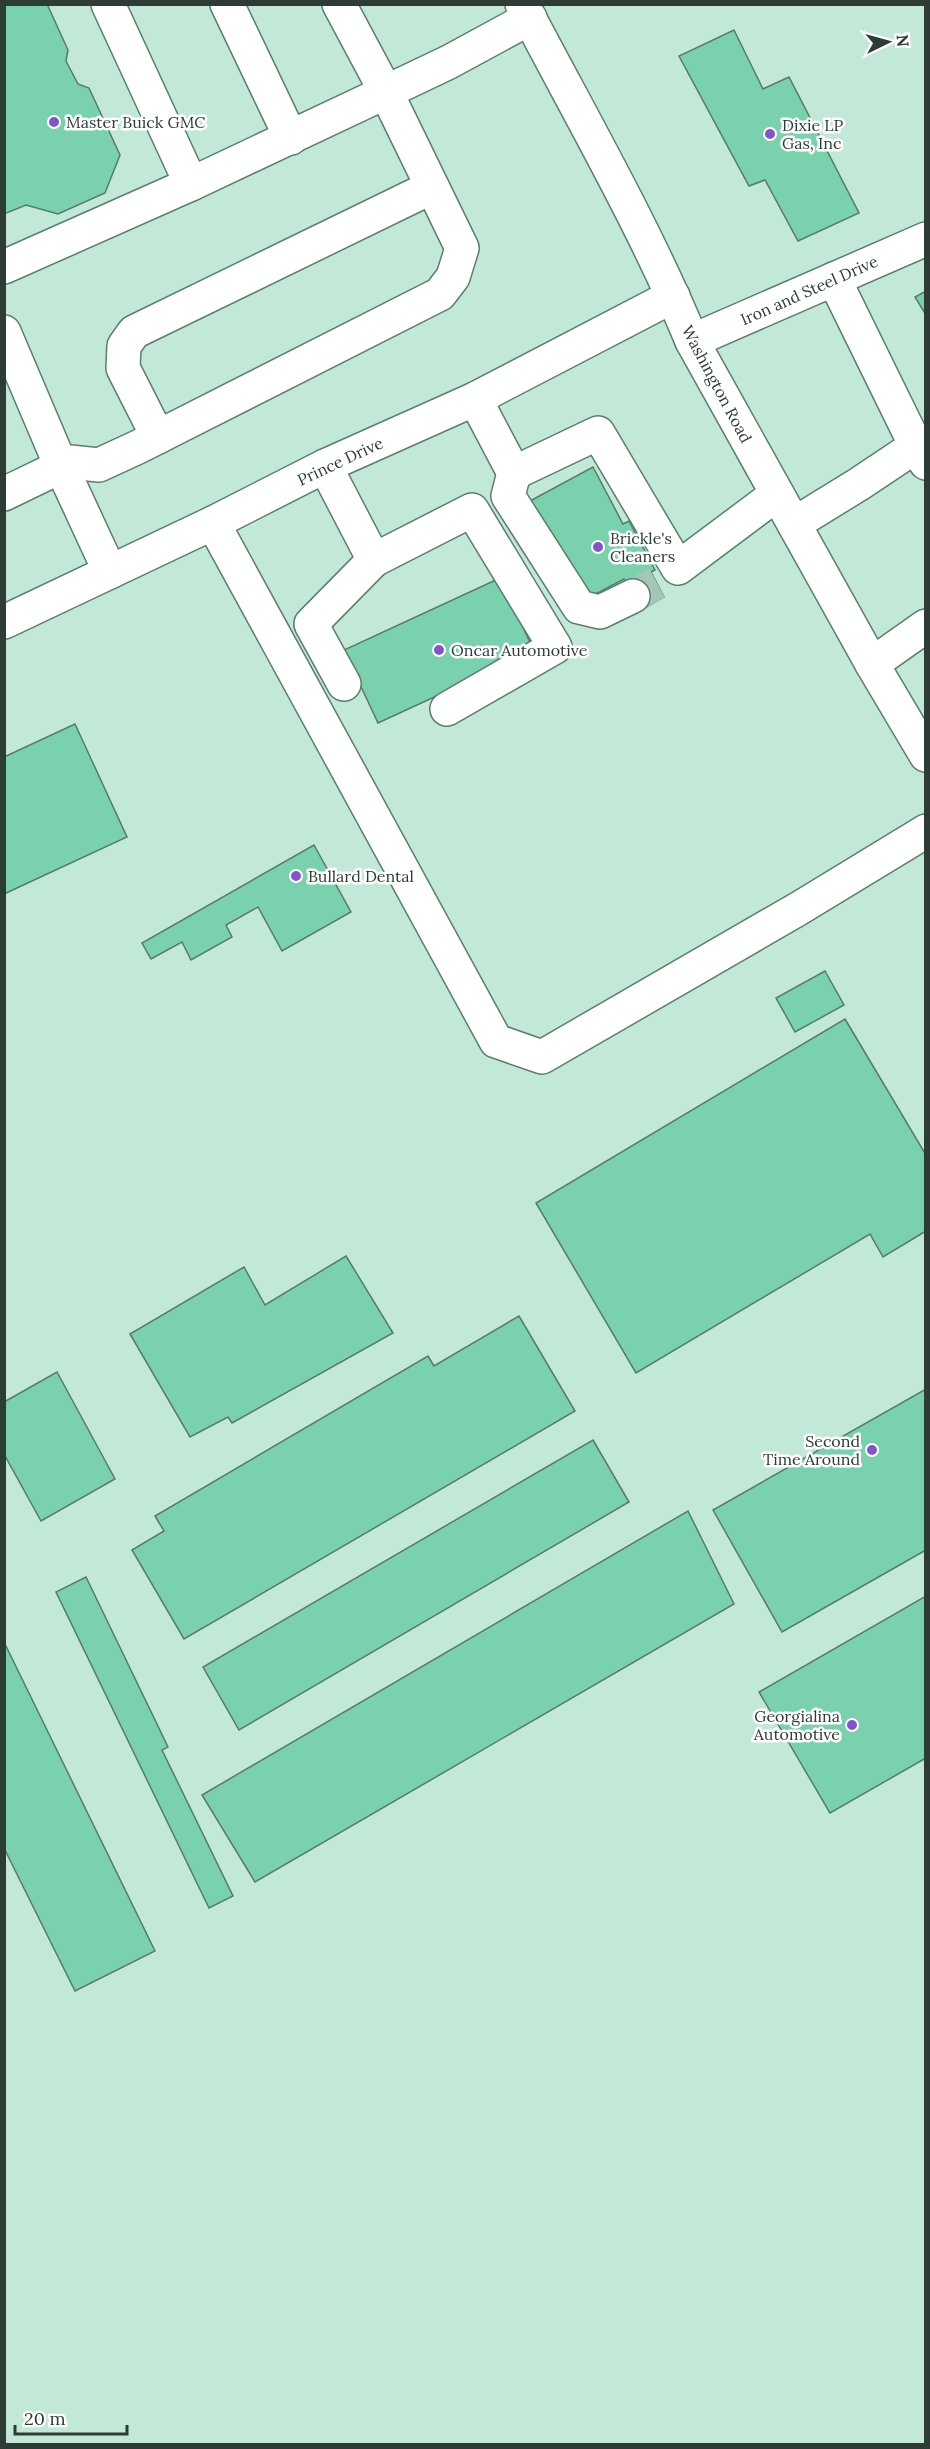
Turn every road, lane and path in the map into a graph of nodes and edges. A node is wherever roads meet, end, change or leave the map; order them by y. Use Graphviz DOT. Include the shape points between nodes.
graph roads {
  1 [pos="108,4"];
  2 [pos="227,4"];
  3 [pos="339,4"];
  4 [pos="526,11"];
  5 [pos="386,92"];
  6 [pos="291,138"];
  7 [pos="191,184"];
  8 [pos="432,187"];
  9 [pos="926,239"];
  10 [pos="4,267"];
  11 [pos="834,279"];
  12 [pos="673,296"];
  13 [pos="4,332"];
  14 [pos="692,341"];
  15 [pos="475,399"];
  16 [pos="158,437"];
  17 [pos="921,455"];
  18 [pos="61,466"];
  19 [pos="325,466"];
  20 [pos="514,473"];
  21 [pos="4,494"];
  22 [pos="777,494"];
  23 [pos="213,523"];
  24 [pos="794,524"];
  25 [pos="374,560"];
  26 [pos="110,572"];
  27 [pos="656,582"];
  28 [pos="4,622"];
  29 [pos="926,626"];
  30 [pos="872,664"];
  31 [pos="344,684"];
  32 [pos="447,709"];
  33 [pos="926,755"];
  34 [pos="926,831"];
  1 -- 7 [label="street"];
  2 -- 6 [label="street"];
  3 -- 5 [label="street"];
  4 -- 5 [label="street" via="449,62"];
  4 -- 12 [label="street, Washington Road"];
  5 -- 6 [label="street"];
  5 -- 8 [label="street"];
  6 -- 7 [label="street"];
  7 -- 10 [label="street"];
  8 -- 16 [label="street" via="462,248 453,277 440,294"];
  8 -- 16 [label="street" via="134,332 124,345 123,368"];
  9 -- 11 [label="street, Iron and Steel Drive"];
  11 -- 14 [label="street, Iron and Steel Drive"];
  11 -- 17 [label="street"];
  12 -- 14 [label="street, Washington Road"];
  12 -- 15 [label="street, Prince Drive"];
  13 -- 18 [label="street"];
  14 -- 22 [label="street, Washington Road"];
  15 -- 19 [label="street, Prince Drive"];
  15 -- 20 [label="street"];
  16 -- 18 [label="street" via="99,465 70,462"];
  17 -- 24 [label="street" via="859,484"];
  18 -- 21 [label="street"];
  18 -- 26 [label="street"];
  19 -- 23 [label="street, Prince Drive"];
  19 -- 25 [label="street"];
  20 -- 27 [label="street" via="508,496 579,607 600,612"];
  20 -- 27 [label="street" via="598,434"];
  22 -- 24 [label="street, Washington Road"];
  22 -- 27 [label="street"];
  23 -- 26 [label="street, Prince Drive"];
  23 -- 34 [label="street" via="496,1041 542,1057"];
  24 -- 30 [label="street, Washington Road"];
  25 -- 31 [label="street" via="311,624"];
  25 -- 32 [label="street" via="472,510 555,647"];
  26 -- 28 [label="street, Prince Drive"];
  29 -- 30 [label="street"];
  30 -- 33 [label="street, Washington Road"];
}
